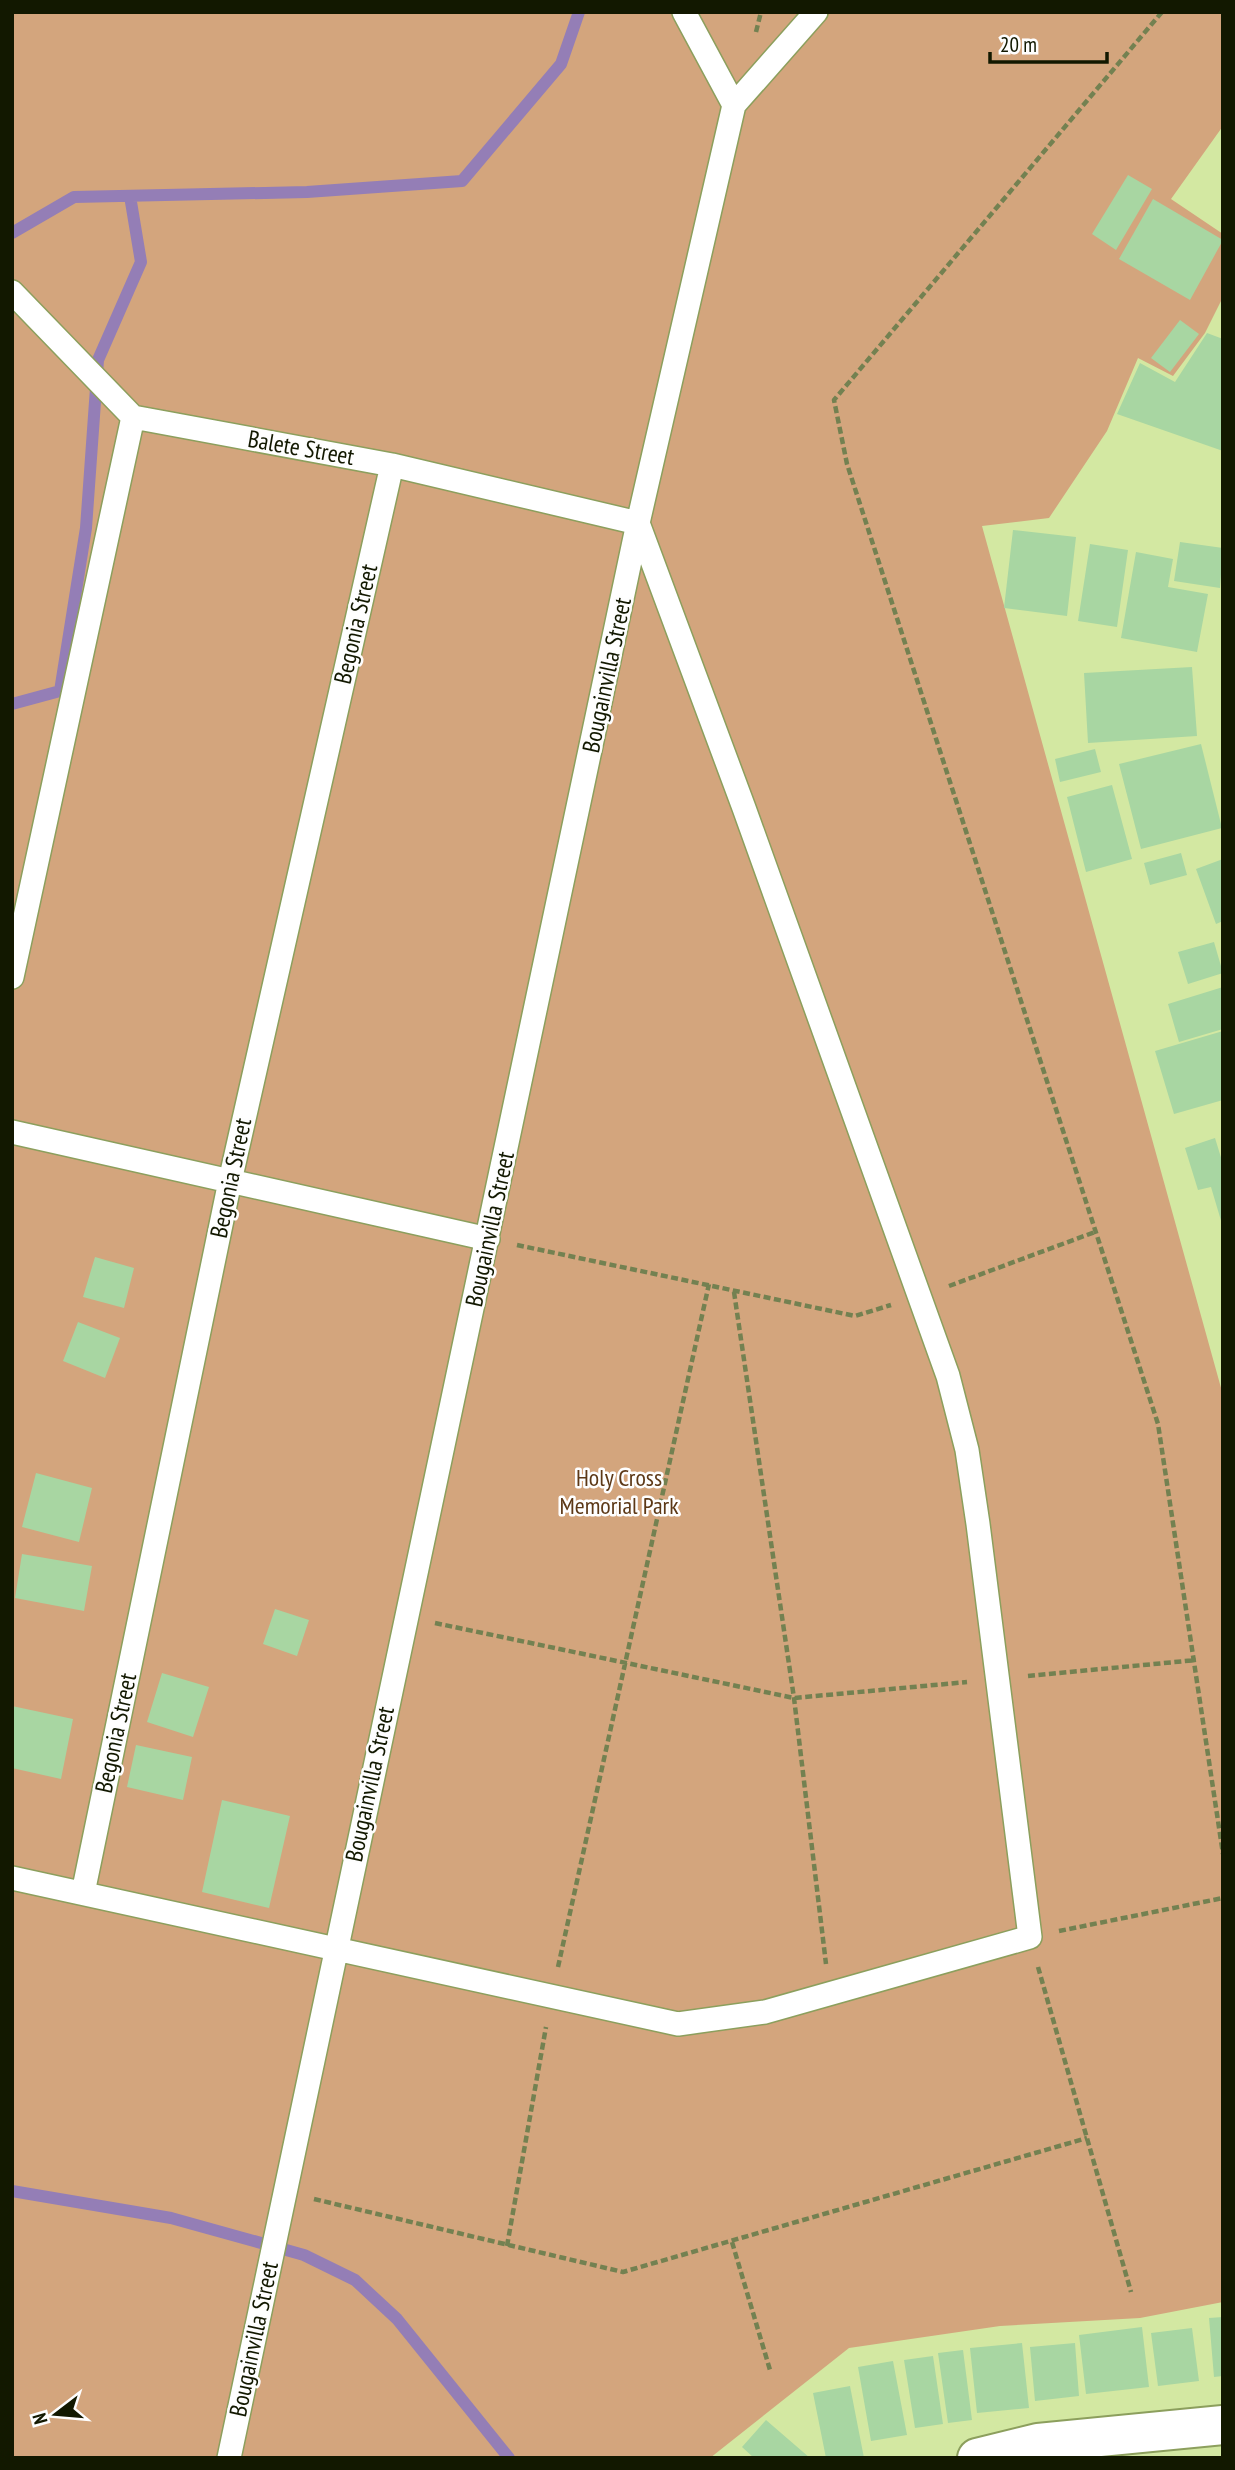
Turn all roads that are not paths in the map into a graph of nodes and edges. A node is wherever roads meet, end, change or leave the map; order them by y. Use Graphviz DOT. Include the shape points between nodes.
graph roads {
  1 [pos="684,12"];
  2 [pos="816,12"];
  3 [pos="734,104"];
  4 [pos="12,292"];
  5 [pos="133,417"];
  6 [pos="392,465"];
  7 [pos="638,523"];
  8 [pos="12,977"];
  9 [pos="12,1132"];
  10 [pos="230,1181"];
  11 [pos="488,1239"];
  12 [pos="12,1878"];
  13 [pos="83,1893"];
  14 [pos="334,1949"];
  15 [pos="1223,2425"];
  16 [pos="229,2458"];
  17 [pos="976,2458"];
  1 -- 3 [label="lane"];
  2 -- 3 [label="lane"];
  3 -- 7 [label="lane, Bougainvilla Street"];
  4 -- 5 [label="lane"];
  5 -- 6 [label="lane, Balete Street"];
  5 -- 8 [label="lane"];
  6 -- 7 [label="lane, Balete Street"];
  6 -- 10 [label="lane, Begonia Street"];
  7 -- 11 [label="lane, Bougainvilla Street"];
  7 -- 14 [label="lane" via="947,1376 967,1450 1030,1937 765,2012 678,2024"];
  9 -- 10 [label="lane"];
  10 -- 11 [label="lane"];
  10 -- 13 [label="lane, Begonia Street"];
  11 -- 14 [label="lane, Bougainvilla Street"];
  12 -- 13 [label="lane"];
  13 -- 14 [label="lane"];
  14 -- 16 [label="lane, Bougainvilla Street"];
  15 -- 17 [label="street" via="1038,2443"];
}
